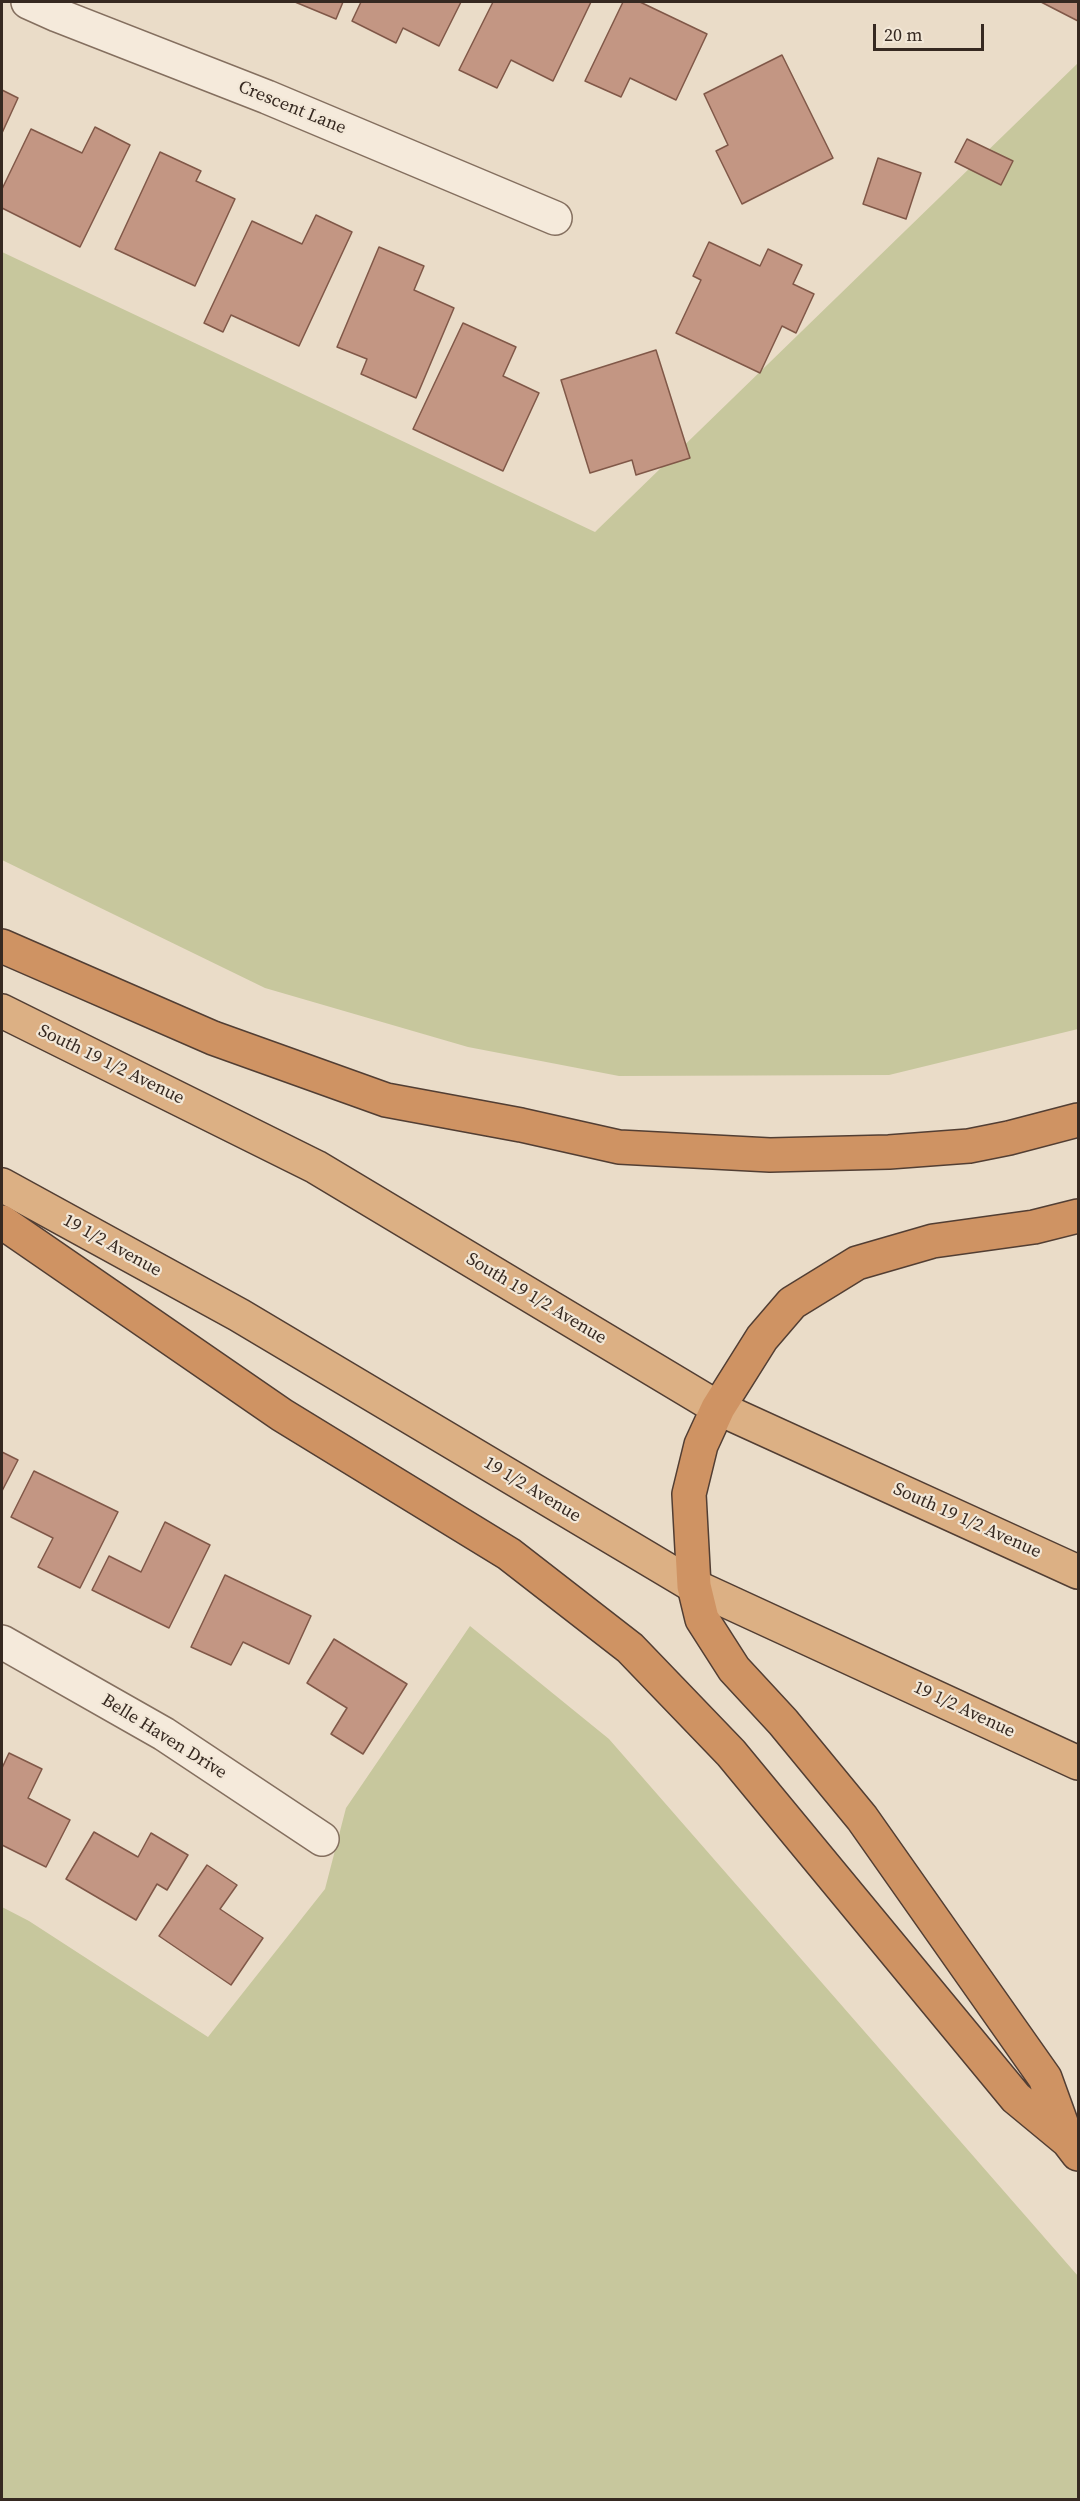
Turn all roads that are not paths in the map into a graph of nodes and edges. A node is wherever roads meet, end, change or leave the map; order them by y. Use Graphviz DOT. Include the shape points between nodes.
graph roads {
  1 [pos="28,2"];
  2 [pos="555,218"];
  3 [pos="2,946"];
  4 [pos="2,1011"];
  5 [pos="1078,1120"];
  6 [pos="2,1185"];
  7 [pos="1078,1216"];
  8 [pos="2,1222"];
  9 [pos="718,1408"];
  10 [pos="1078,1572"];
  11 [pos="694,1586"];
  12 [pos="2,1642"];
  13 [pos="1078,1762"];
  14 [pos="322,1839"];
  15 [pos="1073,2147"];
  1 -- 2 [label="street, Crescent Lane"];
  3 -- 5 [label="highway" via="213,1038 386,1100 619,1147 770,1155 889,1152 969,1146"];
  4 -- 9 [label="highway, South 19 1/2 Avenue" via="316,1167"];
  6 -- 11 [label="highway, 19 1/2 Avenue" via="239,1315"];
  7 -- 9 [label="highway" via="1034,1227 933,1241 857,1263 792,1303 762,1338"];
  8 -- 15 [label="highway" via="282,1416 509,1554 630,1648 731,1753 1016,2098"];
  9 -- 10 [label="highway, South 19 1/2 Avenue"];
  9 -- 11 [label="highway" via="701,1445 689,1494"];
  11 -- 13 [label="highway, 19 1/2 Avenue"];
  11 -- 15 [label="highway" via="702,1619 734,1669 862,1818 1045,2078"];
  12 -- 14 [label="street, Belle Haven Drive" via="164,1734"];
}
